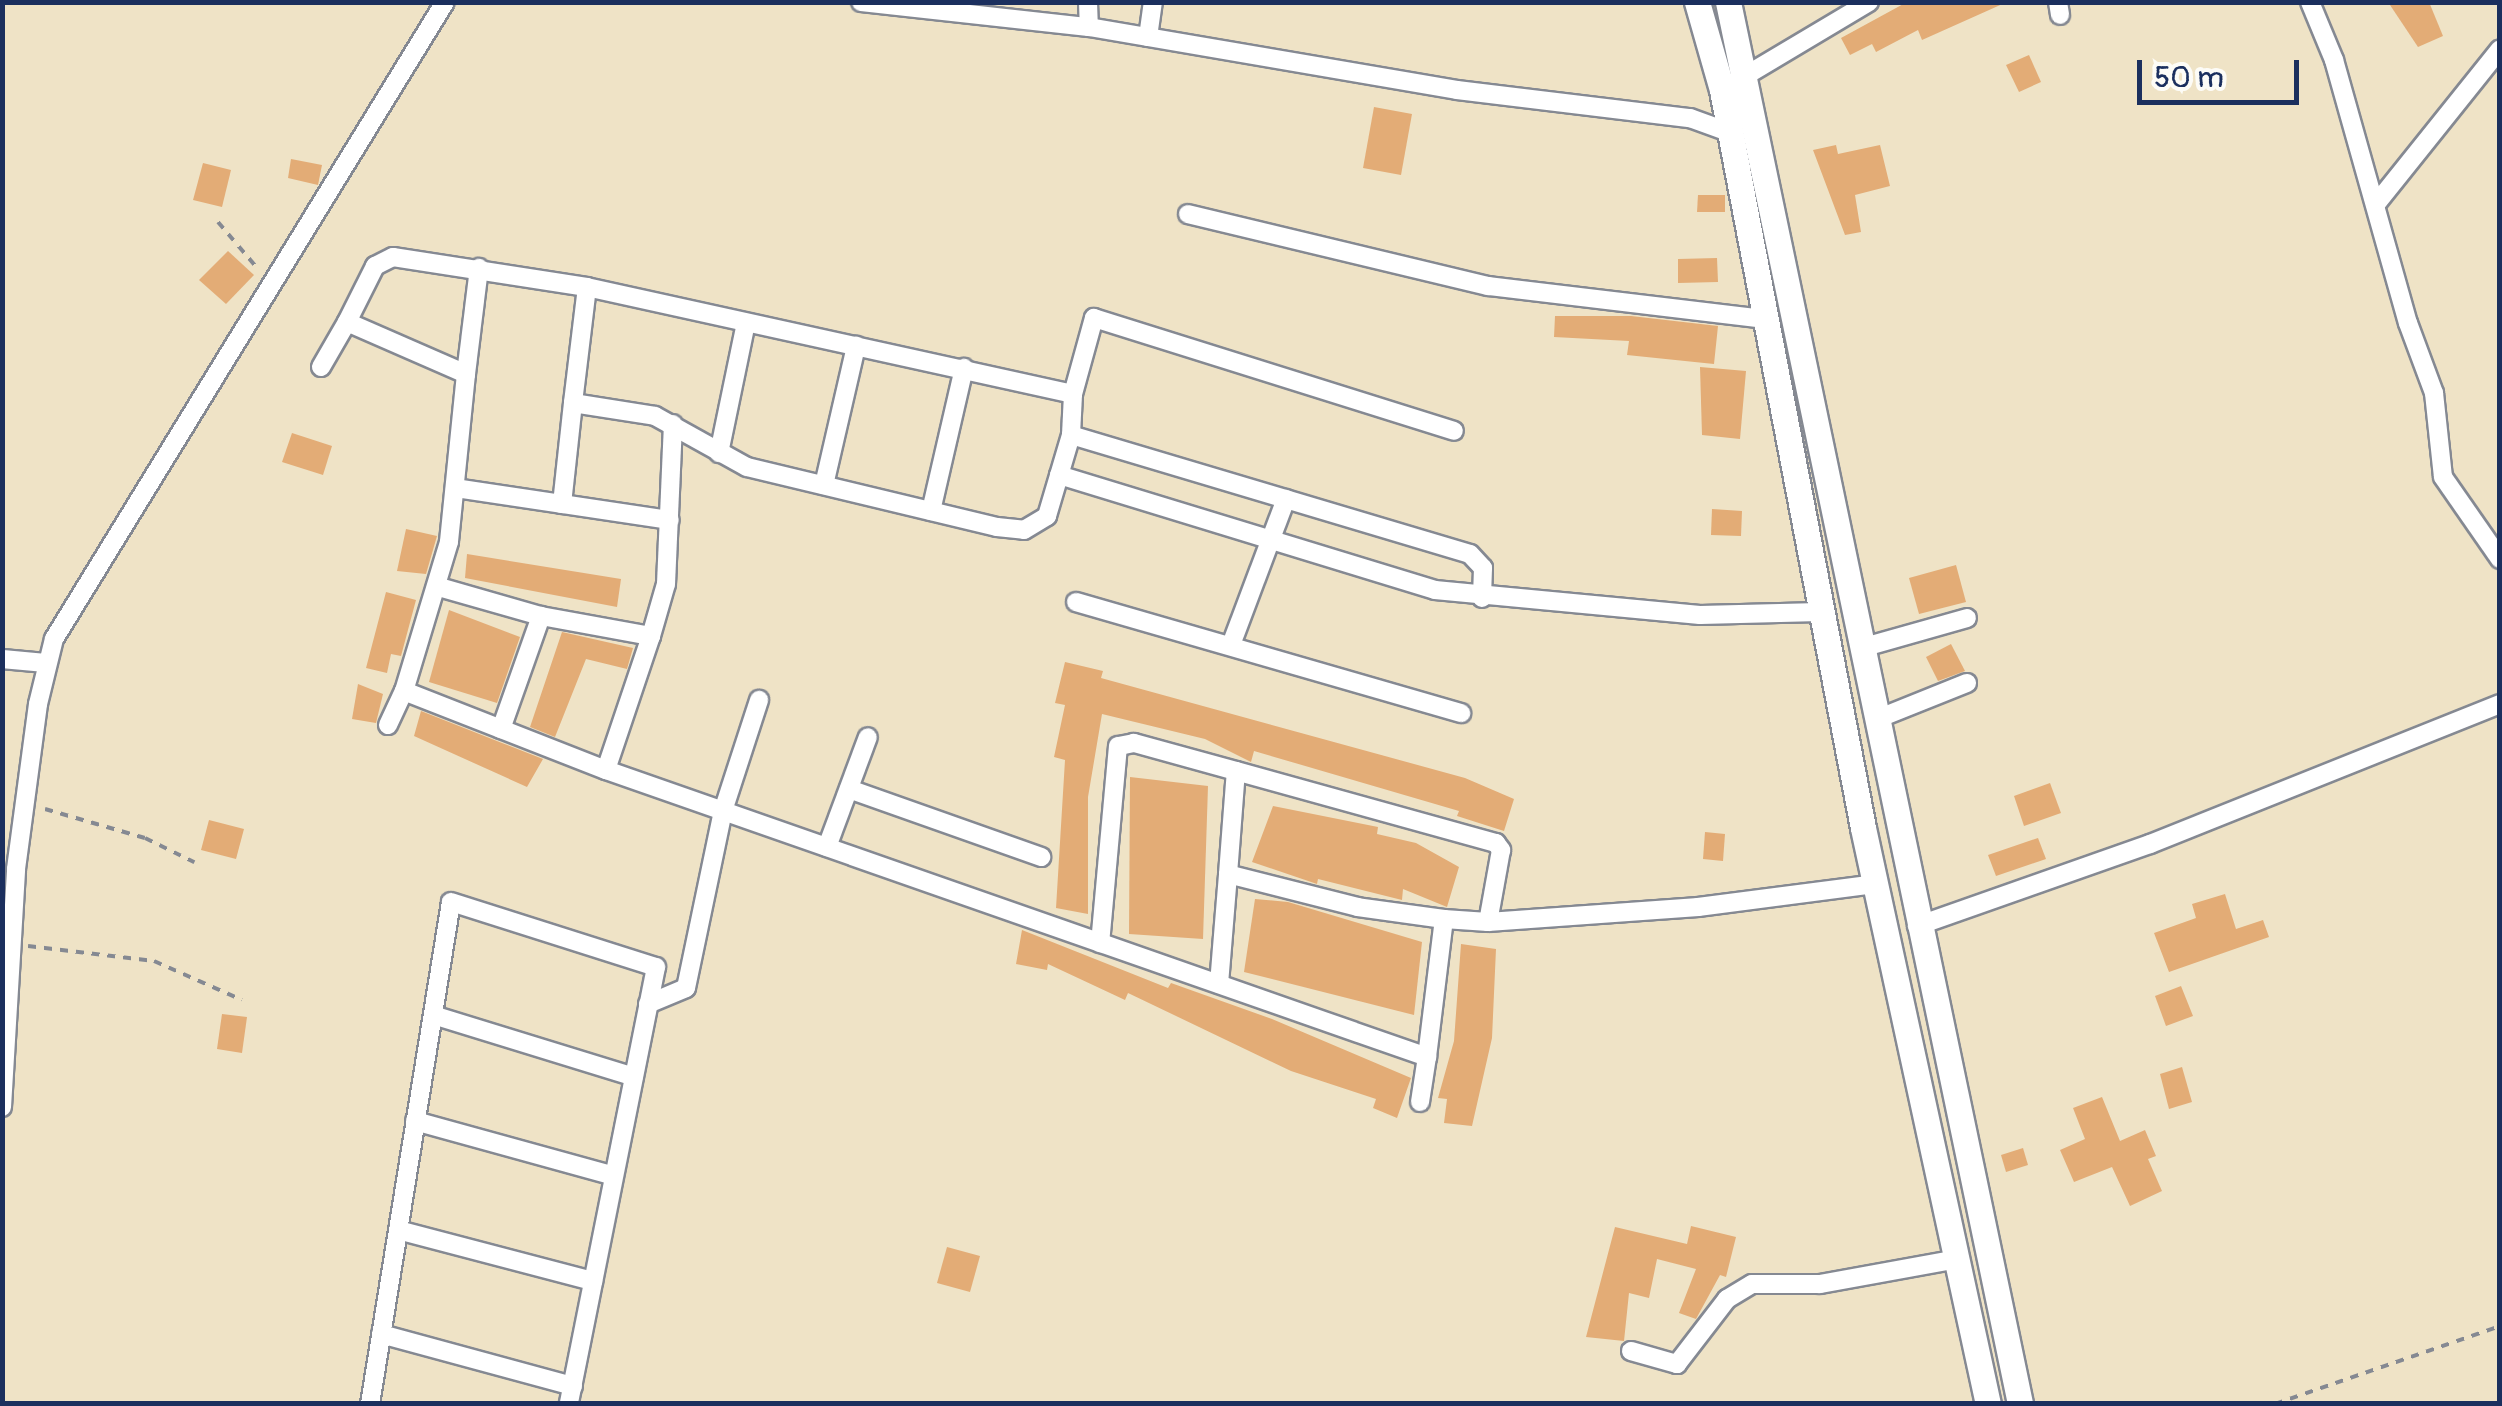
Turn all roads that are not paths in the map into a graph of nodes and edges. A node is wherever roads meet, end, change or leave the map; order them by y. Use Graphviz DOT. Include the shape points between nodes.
graph roads {
  1 [pos="445,2"];
  2 [pos="862,2"];
  3 [pos="1088,2"];
  4 [pos="1154,2"];
  5 [pos="1697,2"];
  6 [pos="1728,2"];
  7 [pos="1868,2"];
  8 [pos="2310,2"];
  9 [pos="1089,27"];
  10 [pos="1148,36"];
  11 [pos="2500,49"];
  12 [pos="1747,74"];
  13 [pos="1722,90"];
  14 [pos="1728,131"];
  15 [pos="1760,146"];
  16 [pos="2376,204"];
  17 [pos="1188,214"];
  18 [pos="479,268"];
  19 [pos="588,287"];
  20 [pos="1766,318"];
  21 [pos="347,322"];
  22 [pos="746,322"];
  23 [pos="856,346"];
  24 [pos="321,367"];
  25 [pos="964,368"];
  26 [pos="466,374"];
  27 [pos="1074,394"];
  28 [pos="574,403"];
  29 [pos="673,424"];
  30 [pos="1454,431"];
  31 [pos="1070,435"];
  32 [pos="719,453"];
  33 [pos="1059,475"];
  34 [pos="824,485"];
  35 [pos="455,488"];
  36 [pos="1286,499"];
  37 [pos="562,504"];
  38 [pos="930,511"];
  39 [pos="670,520"];
  40 [pos="1270,540"];
  41 [pos="2500,559"];
  42 [pos="439,587"];
  43 [pos="1482,598"];
  44 [pos="1076,602"];
  45 [pos="1820,612"];
  46 [pos="541,616"];
  47 [pos="1967,618"];
  48 [pos="651,636"];
  49 [pos="1231,645"];
  50 [pos="1861,648"];
  51 [pos="2,660"];
  52 [pos="45,662"];
  53 [pos="1966,683"];
  54 [pos="404,691"];
  55 [pos="759,700"];
  56 [pos="2500,704"];
  57 [pos="1460,713"];
  58 [pos="1876,718"];
  59 [pos="388,725"];
  60 [pos="501,729"];
  61 [pos="868,737"];
  62 [pos="606,770"];
  63 [pos="1236,771"];
  64 [pos="849,789"];
  65 [pos="723,811"];
  66 [pos="827,847"];
  67 [pos="1042,857"];
  68 [pos="9,868"];
  69 [pos="1228,874"];
  70 [pos="1876,884"];
  71 [pos="1444,919"];
  72 [pos="1488,922"];
  73 [pos="1917,926"];
  74 [pos="1100,943"];
  75 [pos="1219,984"];
  76 [pos="648,1004"];
  77 [pos="5,1014"];
  78 [pos="432,1015"];
  79 [pos="1426,1057"];
  80 [pos="634,1076"];
  81 [pos="1420,1102"];
  82 [pos="2,1107"];
  83 [pos="415,1121"];
  84 [pos="614,1176"];
  85 [pos="398,1230"];
  86 [pos="1958,1259"];
  87 [pos="594,1281"];
  88 [pos="381,1334"];
  89 [pos="1632,1351"];
  90 [pos="571,1395"];
  91 [pos="370,1404"];
  92 [pos="1988,1404"];
  93 [pos="2020,1404"];
  1 -- 52 [label="street"];
  2 -- 9 [label="street"];
  3 -- 9 [label="street"];
  4 -- 10 [label="street"];
  5 -- 13 [label="street"];
  6 -- 12 [label="street"];
  7 -- 12 [label="street"];
  8 -- 16 [label="street"];
  9 -- 10 [label="street"];
  10 -- 14 [label="street" via="1457,90 1690,118"];
  11 -- 16 [label="street"];
  12 -- 13 [label="street"];
  12 -- 15 [label="street"];
  13 -- 14 [label="street"];
  14 -- 15 [label="street"];
  14 -- 20 [label="street"];
  15 -- 50 [label="street"];
  16 -- 41 [label="street" via="2439,414 2443,477"];
  17 -- 20 [label="street" via="1488,286"];
  18 -- 19 [label="street"];
  18 -- 21 [label="street" via="422,258 380,261"];
  18 -- 26 [label="street"];
  19 -- 22 [label="street"];
  19 -- 28 [label="street"];
  20 -- 45 [label="street"];
  21 -- 24 [label="street"];
  21 -- 26 [label="street"];
  22 -- 23 [label="street"];
  22 -- 32 [label="street"];
  23 -- 25 [label="street"];
  23 -- 34 [label="street"];
  25 -- 27 [label="street"];
  25 -- 38 [label="street"];
  26 -- 35 [label="street"];
  27 -- 30 [label="street" via="1094,318"];
  27 -- 31 [label="street"];
  28 -- 29 [label="street"];
  28 -- 37 [label="street"];
  29 -- 32 [label="street"];
  29 -- 39 [label="street"];
  31 -- 33 [label="street"];
  31 -- 36 [label="street"];
  32 -- 34 [label="street"];
  33 -- 38 [label="street" via="1047,516 1024,530"];
  33 -- 40 [label="street"];
  34 -- 38 [label="street"];
  35 -- 37 [label="street"];
  35 -- 42 [label="street"];
  36 -- 40 [label="street"];
  36 -- 43 [label="street" via="1470,554 1483,568"];
  37 -- 39 [label="street"];
  39 -- 48 [label="street" via="666,584"];
  40 -- 43 [label="street"];
  40 -- 49 [label="street"];
  42 -- 46 [label="street"];
  42 -- 54 [label="street"];
  43 -- 45 [label="street" via="1700,615"];
  44 -- 49 [label="street"];
  45 -- 70 [label="street"];
  46 -- 48 [label="street"];
  46 -- 60 [label="street"];
  47 -- 50 [label="street"];
  48 -- 62 [label="street"];
  49 -- 57 [label="street"];
  50 -- 58 [label="street"];
  51 -- 52 [label="street"];
  52 -- 68 [label="street" via="25,808"];
  53 -- 58 [label="street"];
  54 -- 59 [label="street"];
  54 -- 60 [label="street"];
  55 -- 65 [label="street"];
  56 -- 73 [label="street" via="2150,844"];
  58 -- 73 [label="street"];
  60 -- 62 [label="street"];
  61 -- 64 [label="street"];
  62 -- 65 [label="street"];
  63 -- 69 [label="street"];
  63 -- 72 [label="street" via="1496,843 1501,850"];
  63 -- 74 [label="street" via="1134,743 1118,746"];
  64 -- 66 [label="street"];
  64 -- 67 [label="street"];
  65 -- 66 [label="street"];
  65 -- 76 [label="street" via="686,988"];
  66 -- 74 [label="street"];
  68 -- 77 [label="street" via="14,946"];
  69 -- 71 [label="street" via="1358,907"];
  69 -- 75 [label="street"];
  70 -- 72 [label="street" via="1698,907"];
  70 -- 86 [label="street"];
  71 -- 72 [label="street"];
  71 -- 79 [label="street"];
  73 -- 93 [label="street"];
  74 -- 75 [label="street"];
  75 -- 79 [label="street"];
  76 -- 78 [label="street" via="656,967 451,902"];
  76 -- 80 [label="street"];
  77 -- 82 [label="street"];
  78 -- 80 [label="street"];
  78 -- 83 [label="street"];
  79 -- 81 [label="street"];
  80 -- 84 [label="street"];
  83 -- 84 [label="street"];
  83 -- 85 [label="street"];
  84 -- 87 [label="street"];
  85 -- 87 [label="street"];
  85 -- 88 [label="street"];
  86 -- 89 [label="street" via="1820,1284 1752,1284 1726,1299 1678,1364"];
  86 -- 92 [label="street"];
  87 -- 90 [label="street"];
  88 -- 90 [label="street"];
  88 -- 91 [label="street"];
}
